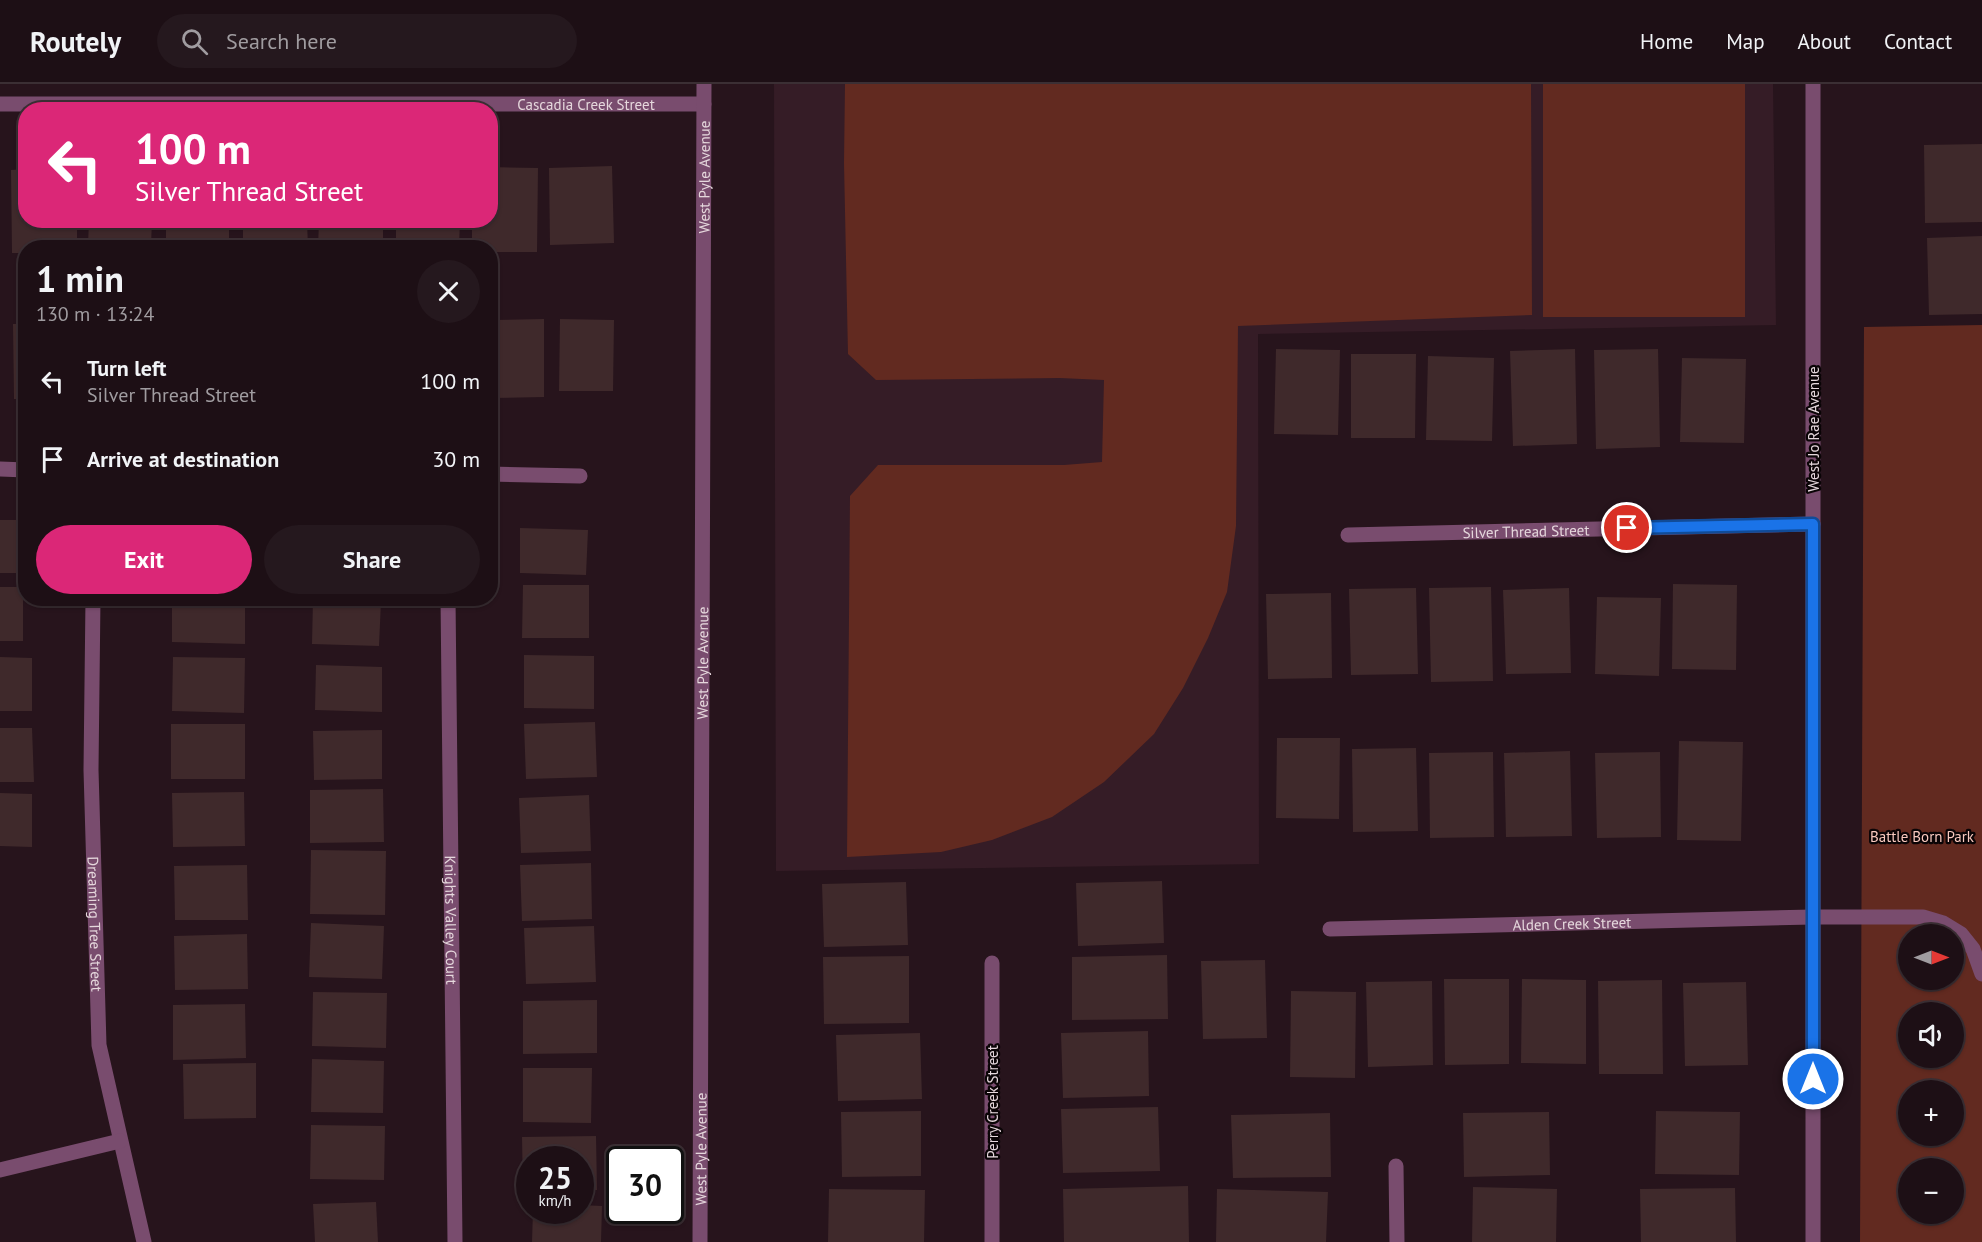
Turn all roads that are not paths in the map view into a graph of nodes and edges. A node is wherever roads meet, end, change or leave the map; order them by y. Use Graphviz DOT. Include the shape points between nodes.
graph roads {
  1 [pos="704,84"];
  2 [pos="1813,84"];
  3 [pos="0,104"];
  4 [pos="18,104"];
  5 [pos="498,104"];
  6 [pos="704,104"];
  7 [pos="0,469"];
  8 [pos="18,470"];
  9 [pos="498,474"];
  10 [pos="580,476"];
  11 [pos="1813,524"];
  12 [pos="1348,535"];
  13 [pos="93,606"];
  14 [pos="448,606"];
  15 [pos="1813,916"];
  16 [pos="1330,929"];
  17 [pos="992,963"];
  18 [pos="1982,974"];
  19 [pos="120,1141"];
  20 [pos="1396,1166"];
  21 [pos="0,1170"];
  22 [pos="144,1242"];
  23 [pos="455,1242"];
  24 [pos="700,1242"];
  25 [pos="992,1242"];
  26 [pos="1397,1242"];
  27 [pos="1813,1242"];
  1 -- 6 [label="street, West Pyle Avenue"];
  2 -- 11 [label="street, West Jo Rae Avenue"];
  3 -- 4 [label="street, Cascadia Creek Street"];
  5 -- 6 [label="street, Cascadia Creek Street"];
  6 -- 24 [label="street, West Pyle Avenue"];
  7 -- 8 [label="street"];
  9 -- 10 [label="street"];
  11 -- 12 [label="street, Silver Thread Street"];
  11 -- 15 [label="street, West Jo Rae Avenue"];
  13 -- 19 [label="street, Dreaming Tree Street" via="91,770 99,1045"];
  14 -- 23 [label="street, Knights Valley Court"];
  15 -- 16 [label="street, Alden Creek Street"];
  15 -- 18 [label="street, Alden Creek Street" via="1913,916 1943,923 1961,934 1973,949"];
  15 -- 27 [label="street, West Jo Rae Avenue"];
  17 -- 25 [label="street, Perry Creek Street"];
  19 -- 21 [label="street"];
  19 -- 22 [label="street, Dreaming Tree Street"];
  20 -- 26 [label="street"];
}
